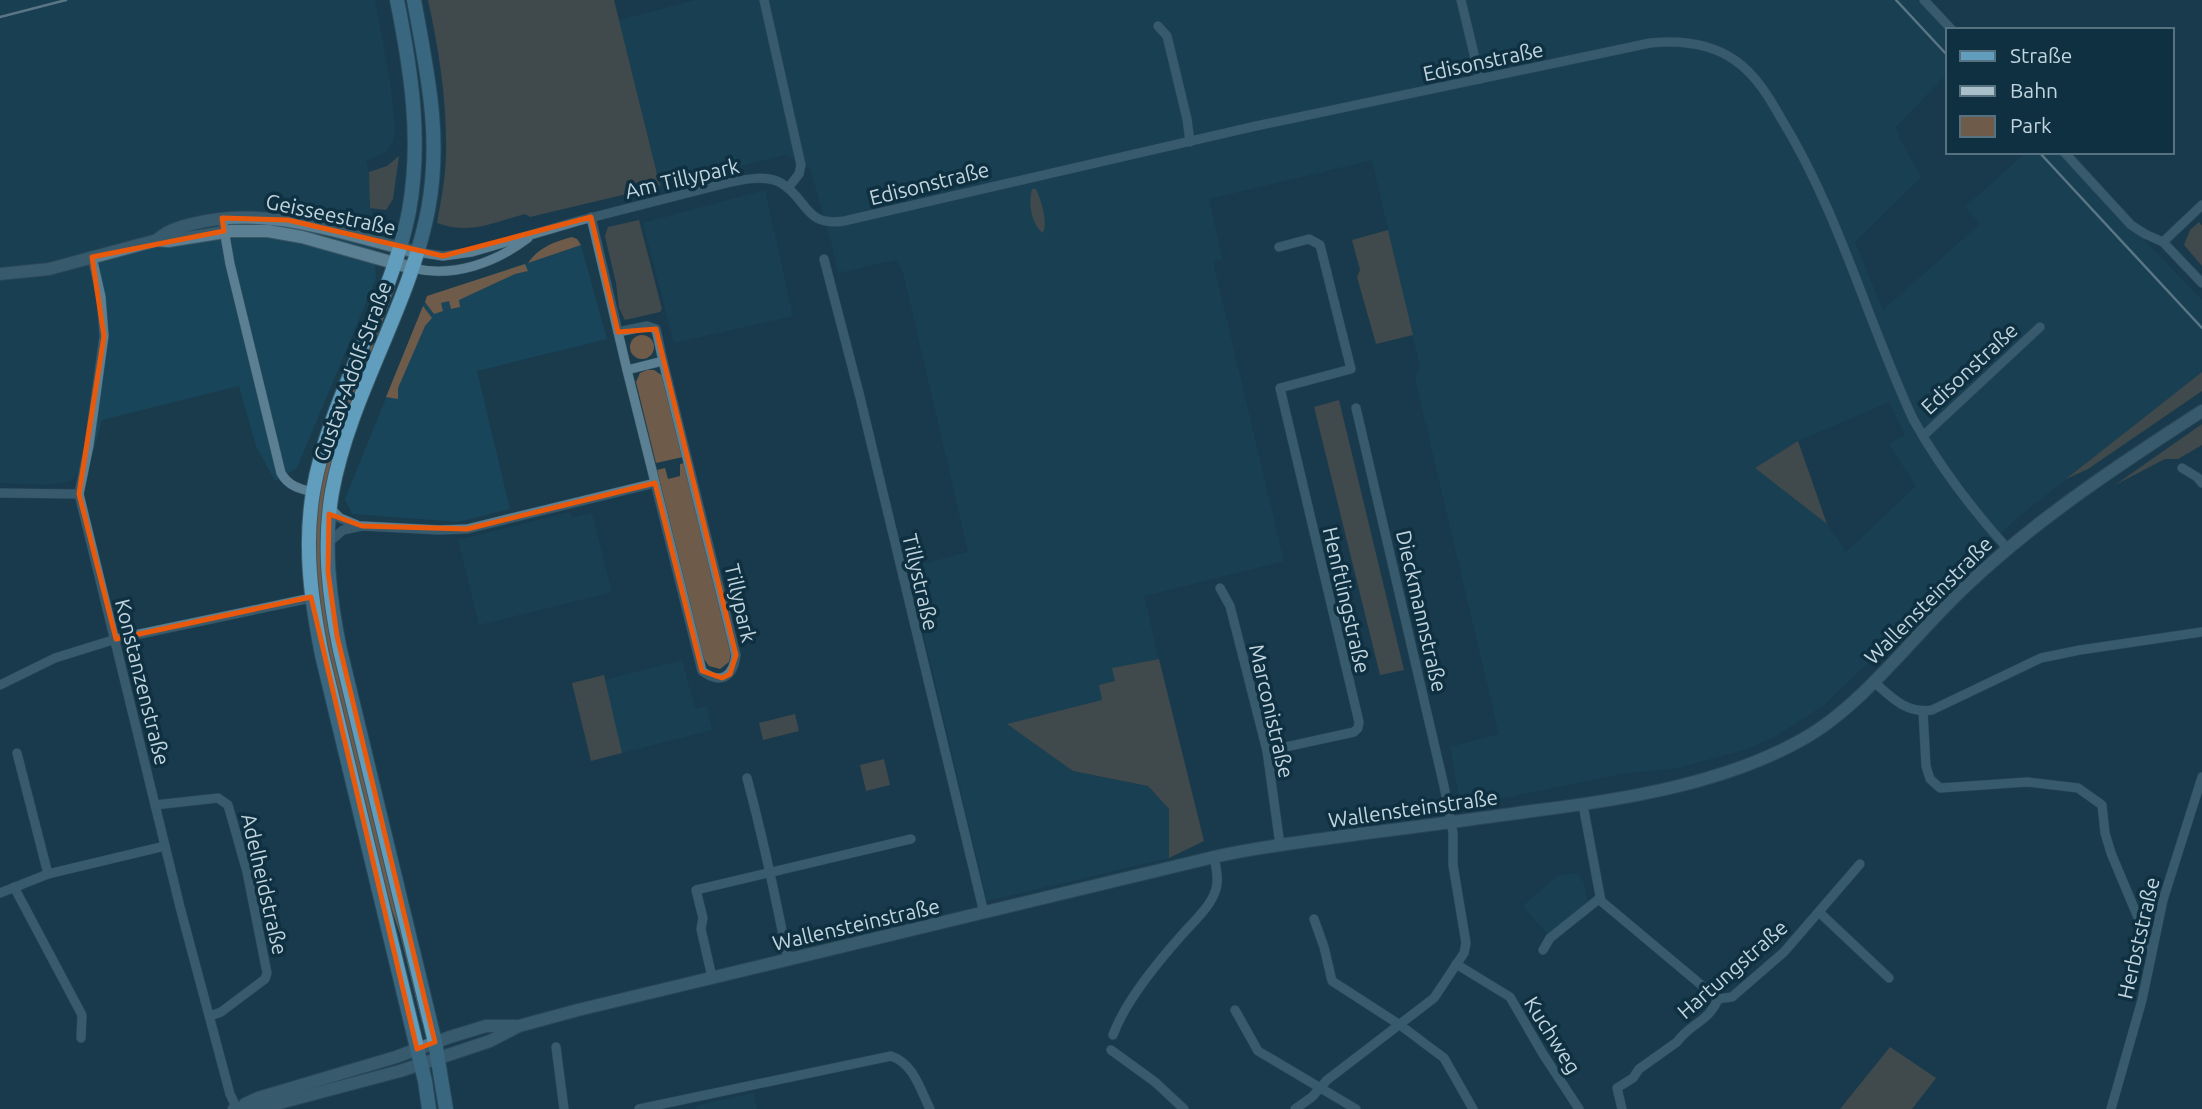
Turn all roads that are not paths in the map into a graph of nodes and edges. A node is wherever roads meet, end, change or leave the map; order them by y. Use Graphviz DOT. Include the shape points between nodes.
graph roads {
  1 [pos="397,0"];
  2 [pos="414,0"];
  3 [pos="764,0"];
  4 [pos="1461,0"];
  5 [pos="1924,0"];
  6 [pos="1158,26"];
  7 [pos="1950,28"];
  8 [pos="1480,79"];
  9 [pos="1191,142"];
  10 [pos="2066,154"];
  11 [pos="788,188"];
  12 [pos="2202,205"];
  13 [pos="591,217"];
  14 [pos="223,225"];
  15 [pos="534,233"];
  16 [pos="2163,242"];
  17 [pos="1279,247"];
  18 [pos="399,248"];
  19 [pos="417,253"];
  20 [pos="92,257"];
  21 [pos="824,259"];
  22 [pos="394,263"];
  23 [pos="412,268"];
  24 [pos="0,274"];
  25 [pos="2202,283"];
  26 [pos="2040,327"];
  27 [pos="618,332"];
  28 [pos="663,362"];
  29 [pos="626,370"];
  30 [pos="1356,408"];
  31 [pos="2202,411"];
  32 [pos="1923,436"];
  33 [pos="2182,468"];
  34 [pos="655,483"];
  35 [pos="2202,483"];
  36 [pos="313,492"];
  37 [pos="0,493"];
  38 [pos="79,494"];
  39 [pos="330,508"];
  40 [pos="362,526"];
  41 [pos="327,544"];
  42 [pos="2007,548"];
  43 [pos="1220,588"];
  44 [pos="311,598"];
  45 [pos="2202,632"];
  46 [pos="116,639"];
  47 [pos="1873,681"];
  48 [pos="0,685"];
  49 [pos="1923,711"];
  50 [pos="1267,751"];
  51 [pos="17,753"];
  52 [pos="2202,777"];
  53 [pos="747,778"];
  54 [pos="155,805"];
  55 [pos="1583,805"];
  56 [pos="1451,822"];
  57 [pos="911,839"];
  58 [pos="1280,845"];
  59 [pos="165,846"];
  60 [pos="1214,857"];
  61 [pos="1860,864"];
  62 [pos="771,872"];
  63 [pos="48,874"];
  64 [pos="13,887"];
  65 [pos="0,893"];
  66 [pos="1600,898"];
  67 [pos="1820,912"];
  68 [pos="984,913"];
  69 [pos="1314,919"];
  70 [pos="1544,950"];
  71 [pos="2152,951"];
  72 [pos="788,960"];
  73 [pos="1456,964"];
  74 [pos="712,977"];
  75 [pos="1889,978"];
  76 [pos="1718,999"];
  77 [pos="1235,1010"];
  78 [pos="210,1016"];
  79 [pos="1399,1025"];
  80 [pos="519,1026"];
  81 [pos="1113,1035"];
  82 [pos="81,1038"];
  83 [pos="435,1042"];
  84 [pos="556,1046"];
  85 [pos="417,1049"];
  86 [pos="1111,1050"];
  87 [pos="438,1059"];
  88 [pos="421,1065"];
  89 [pos="1320,1087"];
  90 [pos="236,1109"];
  91 [pos="429,1109"];
  92 [pos="446,1109"];
  93 [pos="564,1109"];
  94 [pos="639,1109"];
  95 [pos="930,1109"];
  96 [pos="1184,1109"];
  97 [pos="1295,1109"];
  98 [pos="1356,1109"];
  99 [pos="1473,1109"];
  100 [pos="1579,1109"];
  101 [pos="1622,1109"];
  102 [pos="2111,1109"];
  1 -- 18 [label="main road, Gustav-Adolf-Straße" via="412,87 416,145"];
  2 -- 19 [label="main road, Gustav-Adolf-Straße" via="434,118 430,197"];
  3 -- 11 [label="street" via="801,165"];
  4 -- 8 [label="street"];
  5 -- 7 [label="street"];
  6 -- 9 [label="street" via="1167,36"];
  8 -- 9 [label="street, Edisonstraße"];
  8 -- 32 [label="street, Edisonstraße" via="1669,41 1699,44 1744,67 1770,99 1802,153"];
  9 -- 11 [label="street, Edisonstraße" via="833,223 811,215"];
  10 -- 16 [label="street" via="2131,225"];
  11 -- 13 [label="street, Am Tillypark" via="768,179 744,180"];
  12 -- 16 [label="street"];
  13 -- 15 [label="street, Am Tillypark"];
  13 -- 27 [label="street, Tillypark"];
  14 -- 18 [label="street, Geisseestraße" via="265,217 288,220"];
  14 -- 20 [label="street, Geisseestraße"];
  14 -- 22 [label="street, Geisseestraße" via="292,235"];
  14 -- 36 [label="street, Gustav-Adolf-Straße" via="281,473 291,485"];
  15 -- 19 [label="street, Am Tillypark" via="458,255"];
  15 -- 23 [label="street, Am Tillypark" via="513,249 476,266 438,271"];
  16 -- 25 [label="street"];
  17 -- 50 [label="street, Henftlingstraße" via="1309,239 1320,245 1351,369 1280,388 1359,722 1354,732"];
  18 -- 19 [label="street, Geisseestraße"];
  18 -- 22 [label="main road, Gustav-Adolf-Straße"];
  19 -- 23 [label="main road, Gustav-Adolf-Straße"];
  20 -- 24 [label="street, Geisseestraße" via="48,269"];
  20 -- 38 [label="street, Konstanzenstraße" via="104,336"];
  21 -- 68 [label="street, Tillystraße"];
  22 -- 23 [label="street, Geisseestraße"];
  22 -- 36 [label="main road, Gustav-Adolf-Straße" via="328,433"];
  23 -- 39 [label="main road, Gustav-Adolf-Straße" via="348,435"];
  26 -- 32 [label="street, Edisonstraße"];
  27 -- 28 [label="street, Tillypark" via="647,326 656,329"];
  27 -- 29 [label="street, Tillypark"];
  28 -- 29 [label="street"];
  28 -- 34 [label="street, Tillypark" via="736,654 730,674 722,678 711,678 702,671"];
  29 -- 34 [label="street, Tillypark"];
  30 -- 56 [label="street, Dieckmannstraße"];
  31 -- 42 [label="street, Wallensteinstraße"];
  32 -- 42 [label="street, Edisonstraße" via="1978,516"];
  33 -- 35 [label="street"];
  34 -- 40 [label="street" via="467,529"];
  36 -- 44 [label="main road, Gustav-Adolf-Straße" via="308,554"];
  37 -- 38 [label="street"];
  38 -- 46 [label="street, Konstanzenstraße"];
  39 -- 40 [label="street" via="344,520"];
  39 -- 41 [label="main road, Gustav-Adolf-Straße"];
  40 -- 41 [label="street" via="339,532"];
  41 -- 83 [label="main road, Gustav-Adolf-Straße" via="339,643"];
  42 -- 47 [label="street, Wallensteinstraße"];
  43 -- 50 [label="street, Marconistraße" via="1230,606"];
  44 -- 46 [label="street"];
  44 -- 85 [label="main road, Gustav-Adolf-Straße"];
  45 -- 49 [label="street" via="2040,658"];
  46 -- 48 [label="street" via="55,658"];
  46 -- 54 [label="street, Konstanzenstraße"];
  47 -- 49 [label="street" via="1903,706"];
  47 -- 55 [label="street, Wallensteinstraße" via="1826,724 1768,757 1677,786"];
  49 -- 71 [label="street" via="1926,766 1930,779 1940,788 2027,782 2078,788 2102,805 2111,853"];
  50 -- 58 [label="street, Marconistraße"];
  51 -- 63 [label="street"];
  52 -- 71 [label="street, Herbststraße" via="2163,900"];
  53 -- 62 [label="street"];
  54 -- 59 [label="street, Konstanzenstraße"];
  54 -- 78 [label="street, Adelheidstraße" via="223,800 247,873 267,973 265,979"];
  55 -- 56 [label="street, Wallensteinstraße"];
  55 -- 66 [label="street"];
  56 -- 58 [label="street, Wallensteinstraße"];
  56 -- 73 [label="street, Dieckmannstraße" via="1466,943"];
  57 -- 62 [label="street"];
  58 -- 60 [label="street, Wallensteinstraße"];
  59 -- 63 [label="street"];
  59 -- 78 [label="street, Konstanzenstraße"];
  60 -- 68 [label="street, Wallensteinstraße"];
  60 -- 81 [label="street" via="1217,887 1210,902 1136,993"];
  61 -- 67 [label="street, Hartungstraße"];
  62 -- 72 [label="street"];
  62 -- 74 [label="street" via="696,890"];
  63 -- 64 [label="street"];
  64 -- 65 [label="street"];
  64 -- 82 [label="street" via="82,1015"];
  66 -- 70 [label="street" via="1550,938"];
  66 -- 76 [label="street"];
  67 -- 75 [label="street"];
  67 -- 76 [label="street, Hartungstraße" via="1784,952 1732,997"];
  68 -- 72 [label="street, Wallensteinstraße"];
  69 -- 79 [label="street" via="1332,981"];
  71 -- 102 [label="street, Herbststraße"];
  72 -- 74 [label="street, Wallensteinstraße"];
  73 -- 79 [label="street, Dieckmannstraße" via="1434,998"];
  73 -- 100 [label="street, Kuchweg" via="1510,997"];
  74 -- 80 [label="street, Wallensteinstraße"];
  76 -- 101 [label="street, Hartungstraße" via="1713,1012 1617,1088"];
  77 -- 89 [label="street" via="1258,1051"];
  78 -- 90 [label="street, Konstanzenstraße"];
  79 -- 89 [label="street, Dieckmannstraße"];
  79 -- 99 [label="street" via="1444,1058"];
  80 -- 83 [label="street, Wallensteinstraße" via="486,1026"];
  80 -- 87 [label="street, Wallensteinstraße"];
  83 -- 85 [label="street, Wallensteinstraße"];
  83 -- 87 [label="main road, Gustav-Adolf-Straße"];
  84 -- 93 [label="street"];
  85 -- 88 [label="main road, Gustav-Adolf-Straße"];
  85 -- 90 [label="street, Wallensteinstraße" via="258,1098"];
  86 -- 96 [label="street"];
  87 -- 88 [label="street, Wallensteinstraße"];
  87 -- 92 [label="main road, Gustav-Adolf-Straße"];
  88 -- 90 [label="street, Wallensteinstraße" via="268,1106"];
  88 -- 91 [label="main road, Gustav-Adolf-Straße"];
  89 -- 97 [label="street, Dieckmannstraße"];
  89 -- 98 [label="street"];
  94 -- 95 [label="street" via="891,1056 909,1067"];
}
